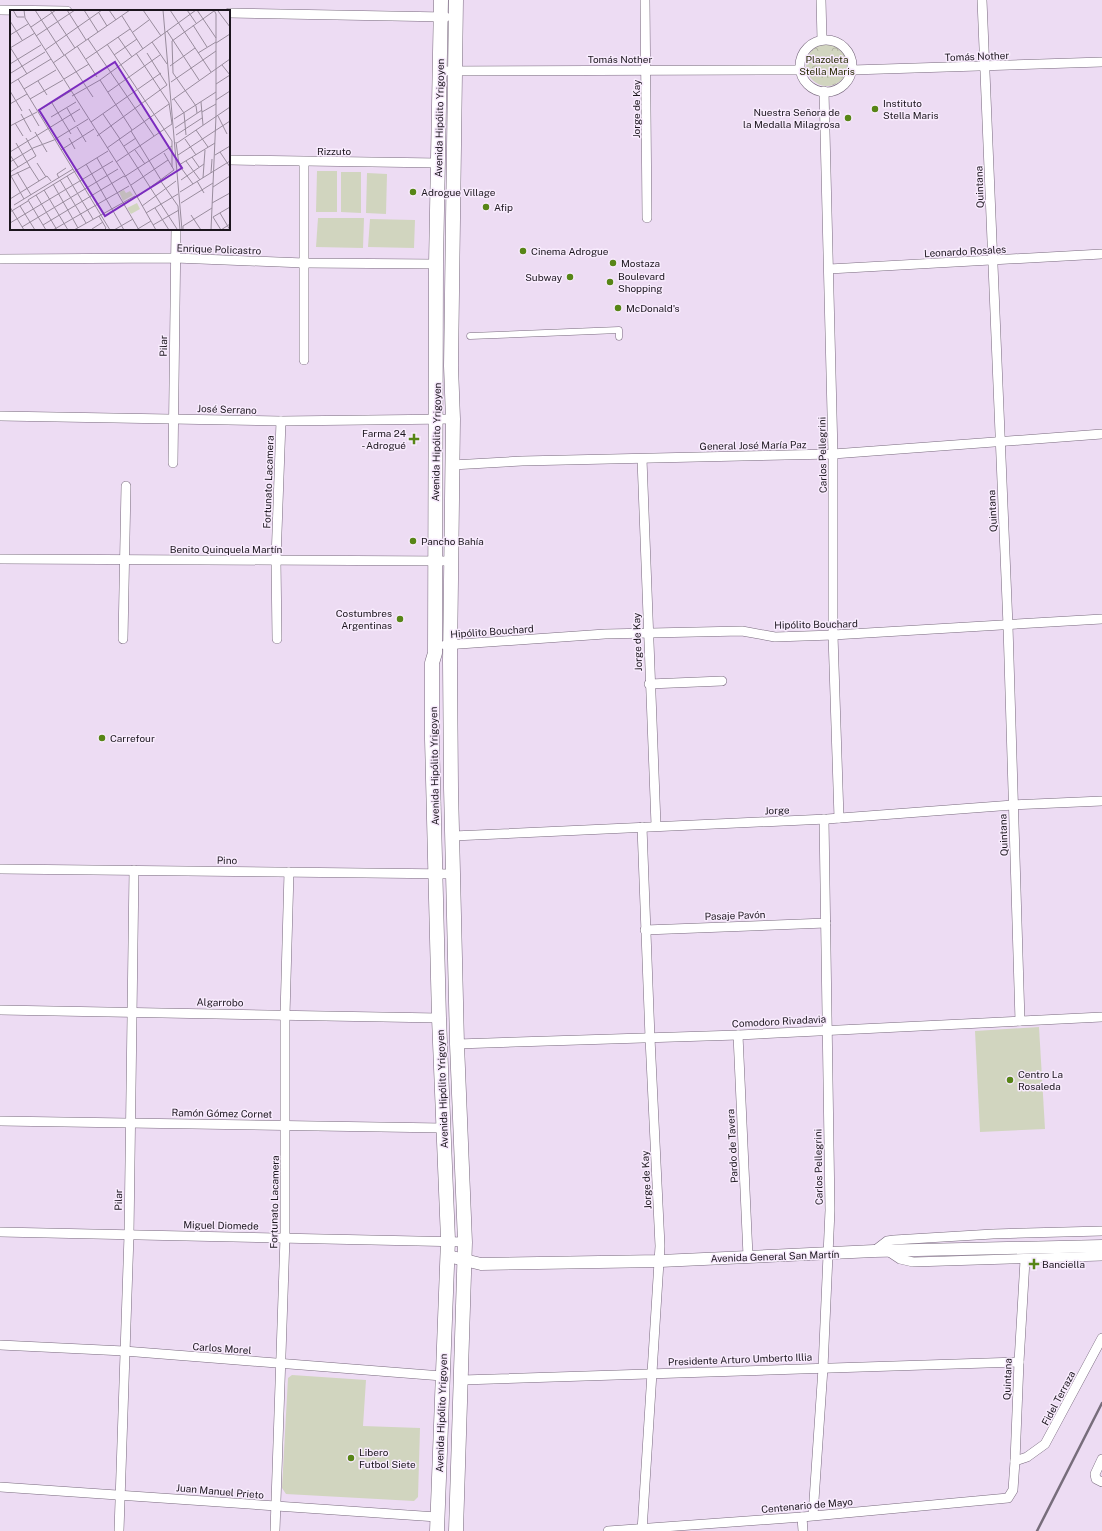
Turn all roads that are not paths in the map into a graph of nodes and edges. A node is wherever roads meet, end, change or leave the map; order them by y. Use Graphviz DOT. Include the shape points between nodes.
graph roads {
  1 [pos="441,0"];
  2 [pos="456,0"];
  3 [pos="645,0"];
  4 [pos="821,0"];
  5 [pos="982,0"];
  6 [pos="0,10"];
  7 [pos="10,10"];
  8 [pos="230,13"];
  9 [pos="440,16"];
  10 [pos="455,17"];
  11 [pos="822,40"];
  12 [pos="1102,62"];
  13 [pos="985,67"];
  14 [pos="646,70"];
  15 [pos="801,70"];
  16 [pos="852,70"];
  17 [pos="439,71"];
  18 [pos="454,71"];
  19 [pos="824,91"];
  20 [pos="230,160"];
  21 [pos="304,162"];
  22 [pos="439,163"];
  23 [pos="647,218"];
  24 [pos="176,230"];
  25 [pos="1102,254"];
  26 [pos="175,258"];
  27 [pos="0,259"];
  28 [pos="993,261"];
  29 [pos="304,263"];
  30 [pos="436,264"];
  31 [pos="829,269"];
  32 [pos="470,336"];
  33 [pos="619,337"];
  34 [pos="304,360"];
  35 [pos="0,416"];
  36 [pos="173,418"];
  37 [pos="437,419"];
  38 [pos="453,419"];
  39 [pos="281,421"];
  40 [pos="1102,434"];
  41 [pos="1000,442"];
  42 [pos="833,454"];
  43 [pos="642,459"];
  44 [pos="173,463"];
  45 [pos="452,465"];
  46 [pos="126,486"];
  47 [pos="0,559"];
  48 [pos="123,560"];
  49 [pos="276,560"];
  50 [pos="435,560"];
  51 [pos="452,561"];
  52 [pos="1102,619"];
  53 [pos="1008,626"];
  54 [pos="647,634"];
  55 [pos="834,635"];
  56 [pos="123,639"];
  57 [pos="277,639"];
  58 [pos="451,644"];
  59 [pos="434,646"];
  60 [pos="722,681"];
  61 [pos="649,684"];
  62 [pos="1102,801"];
  63 [pos="1013,805"];
  64 [pos="838,818"];
  65 [pos="824,819"];
  66 [pos="656,825"];
  67 [pos="642,827"];
  68 [pos="453,836"];
  69 [pos="0,870"];
  70 [pos="134,870"];
  71 [pos="290,872"];
  72 [pos="436,874"];
  73 [pos="454,874"];
  74 [pos="826,923"];
  75 [pos="645,930"];
  76 [pos="0,1010"];
  77 [pos="131,1012"];
  78 [pos="285,1014"];
  79 [pos="1102,1017"];
  80 [pos="439,1018"];
  81 [pos="1020,1021"];
  82 [pos="827,1030"];
  83 [pos="738,1035"];
  84 [pos="650,1038"];
  85 [pos="457,1044"];
  86 [pos="0,1121"];
  87 [pos="130,1123"];
  88 [pos="286,1125"];
  89 [pos="443,1128"];
  90 [pos="1102,1231"];
  91 [pos="0,1232"];
  92 [pos="129,1234"];
  93 [pos="285,1237"];
  94 [pos="448,1240"];
  95 [pos="465,1242"];
  96 [pos="1102,1246"];
  97 [pos="874,1251"];
  98 [pos="888,1251"];
  99 [pos="829,1254"];
  100 [pos="448,1256"];
  101 [pos="748,1256"];
  102 [pos="1102,1256"];
  103 [pos="1025,1260"];
  104 [pos="465,1261"];
  105 [pos="660,1261"];
  106 [pos="1102,1338"];
  107 [pos="0,1345"];
  108 [pos="124,1352"];
  109 [pos="1019,1362"];
  110 [pos="280,1364"];
  111 [pos="823,1368"];
  112 [pos="652,1373"];
  113 [pos="442,1376"];
  114 [pos="462,1380"];
  115 [pos="1102,1459"];
  116 [pos="1019,1460"];
  117 [pos="1102,1482"];
  118 [pos="0,1487"];
  119 [pos="120,1494"];
  120 [pos="1008,1498"];
  121 [pos="276,1507"];
  122 [pos="813,1515"];
  123 [pos="802,1517"];
  124 [pos="437,1524"];
  125 [pos="642,1530"];
  126 [pos="119,1531"];
  127 [pos="275,1531"];
  128 [pos="456,1531"];
  129 [pos="608,1531"];
  130 [pos="803,1531"];
  1 -- 9 [label="main road, Avenida Hipólito Yrigoyen"];
  2 -- 10 [label="main road, Avenida Hipólito Yrigoyen"];
  3 -- 14 [label="street, Jorge de Kay"];
  4 -- 11 [label="street"];
  5 -- 13 [label="street, Quintana"];
  6 -- 7 [label="street"];
  8 -- 9 [label="street"];
  9 -- 10 [label="street"];
  9 -- 17 [label="main road, Avenida Hipólito Yrigoyen"];
  10 -- 18 [label="main road, Avenida Hipólito Yrigoyen"];
  11 -- 15 [label="street" via="807,48 800,62"];
  11 -- 16 [label="street" via="842,45 850,56"];
  12 -- 13 [label="street, Tomás Nother"];
  13 -- 16 [label="street, Tomás Nother"];
  13 -- 28 [label="street, Quintana"];
  14 -- 15 [label="street, Tomás Nother"];
  14 -- 18 [label="street, Tomás Nother"];
  14 -- 23 [label="street, Jorge de Kay"];
  15 -- 19 [label="street" via="809,85"];
  16 -- 19 [label="street" via="839,88"];
  17 -- 18 [label="street, Tomás Nother"];
  17 -- 22 [label="main road, Avenida Hipólito Yrigoyen"];
  18 -- 38 [label="main road, Avenida Hipólito Yrigoyen" via="450,366"];
  19 -- 31 [label="street, Carlos Pellegrini"];
  20 -- 21 [label="street, Rizzuto"];
  21 -- 22 [label="street, Rizzuto"];
  21 -- 29 [label="street"];
  22 -- 30 [label="main road, Avenida Hipólito Yrigoyen"];
  24 -- 26 [label="street, Pilar"];
  25 -- 28 [label="street, Leonardo Rosales"];
  26 -- 27 [label="street, Enrique Policastro"];
  26 -- 29 [label="street, Enrique Policastro"];
  26 -- 36 [label="street, Pilar"];
  28 -- 31 [label="street, Leonardo Rosales"];
  28 -- 41 [label="street, Quintana"];
  29 -- 30 [label="street, Enrique Policastro"];
  29 -- 34 [label="street"];
  30 -- 37 [label="main road, Avenida Hipólito Yrigoyen"];
  31 -- 42 [label="street, Carlos Pellegrini"];
  32 -- 33 [label="street" via="618,330"];
  35 -- 36 [label="street, José Serrano"];
  36 -- 39 [label="street, José Serrano"];
  36 -- 44 [label="street, Pilar"];
  37 -- 38 [label="street, José Serrano"];
  37 -- 39 [label="street, José Serrano"];
  37 -- 50 [label="main road, Avenida Hipólito Yrigoyen"];
  38 -- 45 [label="main road, Avenida Hipólito Yrigoyen"];
  39 -- 49 [label="street, Fortunato Lacamera"];
  40 -- 41 [label="street, General José María Paz"];
  41 -- 42 [label="street, General José María Paz"];
  41 -- 53 [label="street, Quintana"];
  42 -- 43 [label="street, General José María Paz"];
  42 -- 55 [label="street, Carlos Pellegrini"];
  43 -- 45 [label="street, General José María Paz"];
  43 -- 54 [label="street, Jorge de Kay"];
  45 -- 51 [label="main road, Avenida Hipólito Yrigoyen"];
  46 -- 48 [label="street"];
  47 -- 48 [label="street, Benito Quinquela Martín"];
  48 -- 49 [label="street, Benito Quinquela Martín"];
  48 -- 56 [label="street"];
  49 -- 50 [label="street, Benito Quinquela Martín"];
  49 -- 57 [label="street, Fortunato Lacamera"];
  50 -- 51 [label="street, Benito Quinquela Martín"];
  50 -- 59 [label="main road, Avenida Hipólito Yrigoyen"];
  51 -- 58 [label="main road, Avenida Hipólito Yrigoyen"];
  52 -- 53 [label="street, Hipólito Bouchard"];
  53 -- 55 [label="street, Hipólito Bouchard"];
  53 -- 63 [label="street, Quintana"];
  54 -- 55 [label="street, Hipólito Bouchard" via="742,631 775,637"];
  54 -- 58 [label="street, Hipólito Bouchard" via="605,634"];
  54 -- 61 [label="street, Jorge de Kay"];
  55 -- 64 [label="street, Carlos Pellegrini"];
  58 -- 59 [label="street, Hipólito Bouchard"];
  58 -- 68 [label="main road, Avenida Hipólito Yrigoyen"];
  59 -- 72 [label="main road, Avenida Hipólito Yrigoyen" via="432,738"];
  60 -- 61 [label="street"];
  61 -- 66 [label="street, Jorge de Kay"];
  62 -- 63 [label="street, Jorge"];
  63 -- 64 [label="street, Jorge"];
  63 -- 81 [label="street, Quintana"];
  64 -- 65 [label="street, Jorge"];
  65 -- 66 [label="street, Jorge"];
  65 -- 74 [label="street, Carlos Pellegrini"];
  66 -- 67 [label="street, Jorge"];
  67 -- 68 [label="street, Jorge"];
  67 -- 75 [label="street, Jorge de Kay"];
  68 -- 73 [label="main road, Avenida Hipólito Yrigoyen"];
  69 -- 70 [label="street, Pino"];
  70 -- 71 [label="street, Pino"];
  70 -- 77 [label="street, Pilar"];
  71 -- 72 [label="street, Pino"];
  71 -- 78 [label="street, Fortunato Lacamera"];
  72 -- 73 [label="street, Pino"];
  72 -- 80 [label="main road, Avenida Hipólito Yrigoyen"];
  73 -- 85 [label="main road, Avenida Hipólito Yrigoyen"];
  74 -- 75 [label="street, Pasaje Pavón"];
  74 -- 82 [label="street, Carlos Pellegrini"];
  75 -- 84 [label="street, Jorge de Kay"];
  76 -- 77 [label="street, Algarrobo"];
  77 -- 78 [label="street, Algarrobo"];
  77 -- 87 [label="street, Pilar"];
  78 -- 80 [label="street, Algarrobo"];
  78 -- 88 [label="street, Fortunato Lacamera"];
  79 -- 81 [label="street, Comodoro Rivadavia"];
  80 -- 89 [label="main road, Avenida Hipólito Yrigoyen"];
  81 -- 82 [label="street, Comodoro Rivadavia"];
  82 -- 83 [label="street, Comodoro Rivadavia"];
  82 -- 99 [label="street, Carlos Pellegrini"];
  83 -- 84 [label="street, Comodoro Rivadavia"];
  83 -- 101 [label="street, Pardo de Tavera"];
  84 -- 85 [label="street, Comodoro Rivadavia"];
  84 -- 105 [label="street, Jorge de Kay"];
  85 -- 95 [label="main road, Avenida Hipólito Yrigoyen"];
  86 -- 87 [label="street, Ramón Gómez Cornet"];
  87 -- 88 [label="street, Ramón Gómez Cornet"];
  87 -- 92 [label="street, Pilar"];
  88 -- 89 [label="street, Ramón Gómez Cornet"];
  88 -- 93 [label="street, Fortunato Lacamera"];
  89 -- 94 [label="main road, Avenida Hipólito Yrigoyen"];
  90 -- 97 [label="street" via="894,1240 888,1241"];
  91 -- 92 [label="street, Miguel Diomede"];
  92 -- 93 [label="street, Miguel Diomede"];
  92 -- 108 [label="street, Pilar"];
  93 -- 94 [label="street, Miguel Diomede"];
  93 -- 110 [label="street, Fortunato Lacamera"];
  94 -- 95 [label="street, Miguel Diomede"];
  94 -- 100 [label="main road, Avenida Hipólito Yrigoyen"];
  95 -- 104 [label="main road, Avenida Hipólito Yrigoyen"];
  96 -- 98 [label="main road, Avenida General San Martín"];
  97 -- 98 [label="main road, Avenida General San Martín"];
  97 -- 99 [label="main road, Avenida General San Martín"];
  98 -- 103 [label="street" via="900,1259 912,1262"];
  99 -- 101 [label="main road, Avenida General San Martín"];
  99 -- 111 [label="street, Carlos Pellegrini"];
  100 -- 104 [label="main road, Avenida General San Martín"];
  100 -- 113 [label="main road, Avenida Hipólito Yrigoyen"];
  101 -- 105 [label="main road, Avenida General San Martín"];
  102 -- 103 [label="street"];
  103 -- 109 [label="street, Quintana"];
  104 -- 105 [label="main road, Avenida General San Martín" via="481,1264"];
  104 -- 114 [label="main road, Avenida Hipólito Yrigoyen"];
  105 -- 112 [label="street, Jorge de Kay"];
  106 -- 116 [label="street, Fidel Terraza" via="1045,1444"];
  107 -- 108 [label="street, Carlos Morel"];
  108 -- 110 [label="street, Carlos Morel"];
  108 -- 119 [label="street, Pilar"];
  109 -- 111 [label="street, Presidente Arturo Umberto Illia"];
  109 -- 116 [label="street, Quintana"];
  110 -- 113 [label="street, Carlos Morel"];
  110 -- 121 [label="street, Fortunato Lacamera"];
  111 -- 112 [label="street, Presidente Arturo Umberto Illia"];
  111 -- 122 [label="street, Carlos Pellegrini"];
  112 -- 114 [label="street, Presidente Arturo Umberto Illia"];
  112 -- 125 [label="street, Jorge de Kay"];
  113 -- 124 [label="main road, Avenida Hipólito Yrigoyen"];
  114 -- 128 [label="main road, Avenida Hipólito Yrigoyen"];
  115 -- 117 [label="street" via="1095,1474 1096,1479"];
  116 -- 120 [label="street, Quintana" via="1013,1490"];
  118 -- 119 [label="street, Juan Manuel Prieto"];
  119 -- 121 [label="street, Juan Manuel Prieto"];
  119 -- 126 [label="street, Pilar"];
  120 -- 122 [label="street, Centenario de Mayo"];
  121 -- 124 [label="street, Juan Manuel Prieto"];
  121 -- 127 [label="street, Fortunato Lacamera"];
  122 -- 123 [label="street, Centenario de Mayo"];
  123 -- 125 [label="street, Centenario de Mayo"];
  123 -- 130 [label="street"];
  125 -- 129 [label="street, Centenario de Mayo"];
}
